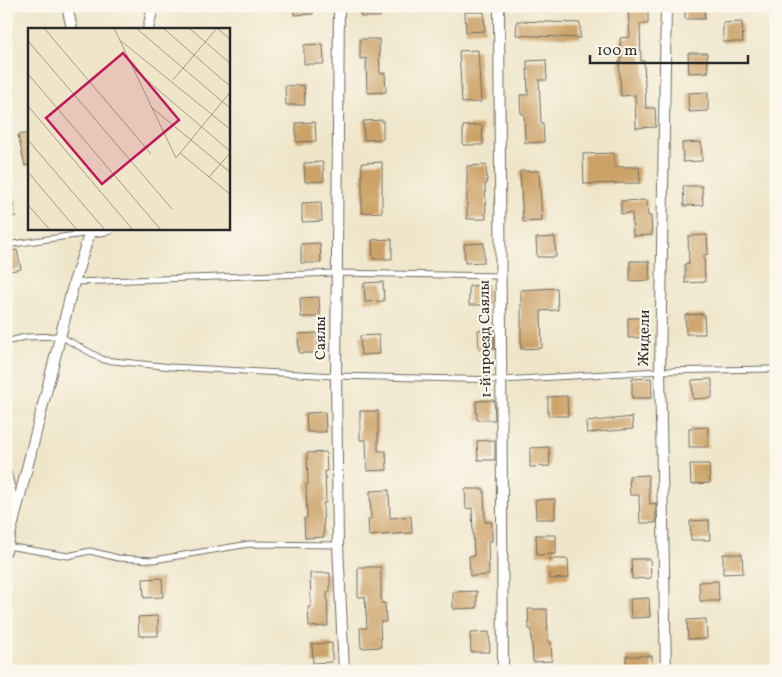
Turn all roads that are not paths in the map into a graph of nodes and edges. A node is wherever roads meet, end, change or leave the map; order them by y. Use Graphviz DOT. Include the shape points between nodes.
graph roads {
  1 [pos="67,6"];
  2 [pos="152,6"];
  3 [pos="339,6"];
  4 [pos="499,6"];
  5 [pos="666,6"];
  6 [pos="72,28"];
  7 [pos="148,28"];
  8 [pos="103,230"];
  9 [pos="90,232"];
  10 [pos="6,245"];
  11 [pos="337,273"];
  12 [pos="499,276"];
  13 [pos="74,282"];
  14 [pos="60,336"];
  15 [pos="6,342"];
  16 [pos="776,369"];
  17 [pos="660,371"];
  18 [pos="336,376"];
  19 [pos="502,380"];
  20 [pos="6,474"];
  21 [pos="16,514"];
  22 [pos="338,545"];
  23 [pos="7,548"];
  24 [pos="344,671"];
  25 [pos="503,671"];
  26 [pos="666,671"];
  1 -- 6 [label="street"];
  2 -- 7 [label="street"];
  3 -- 11 [label="street, Саялы"];
  4 -- 12 [label="street, 1-й проезд Саялы"];
  5 -- 17 [label="street, Жидели"];
  8 -- 9 [label="street"];
  9 -- 10 [label="lane"];
  9 -- 13 [label="street"];
  11 -- 12 [label="lane"];
  11 -- 13 [label="lane"];
  11 -- 18 [label="street, Саялы"];
  12 -- 19 [label="street, 1-й проезд Саялы"];
  13 -- 14 [label="street"];
  14 -- 15 [label="lane" via="25,337"];
  14 -- 18 [label="lane" via="104,360"];
  14 -- 21 [label="street"];
  16 -- 17 [label="lane"];
  17 -- 19 [label="lane"];
  17 -- 26 [label="street, Жидели"];
  18 -- 19 [label="lane"];
  18 -- 22 [label="street, Саялы"];
  19 -- 25 [label="street, 1-й проезд Саялы"];
  20 -- 21 [label="street"];
  21 -- 23 [label="street"];
  22 -- 23 [label="lane" via="249,544 154,560 118,558 90,551 68,556"];
  22 -- 24 [label="street, Саялы"];
}
